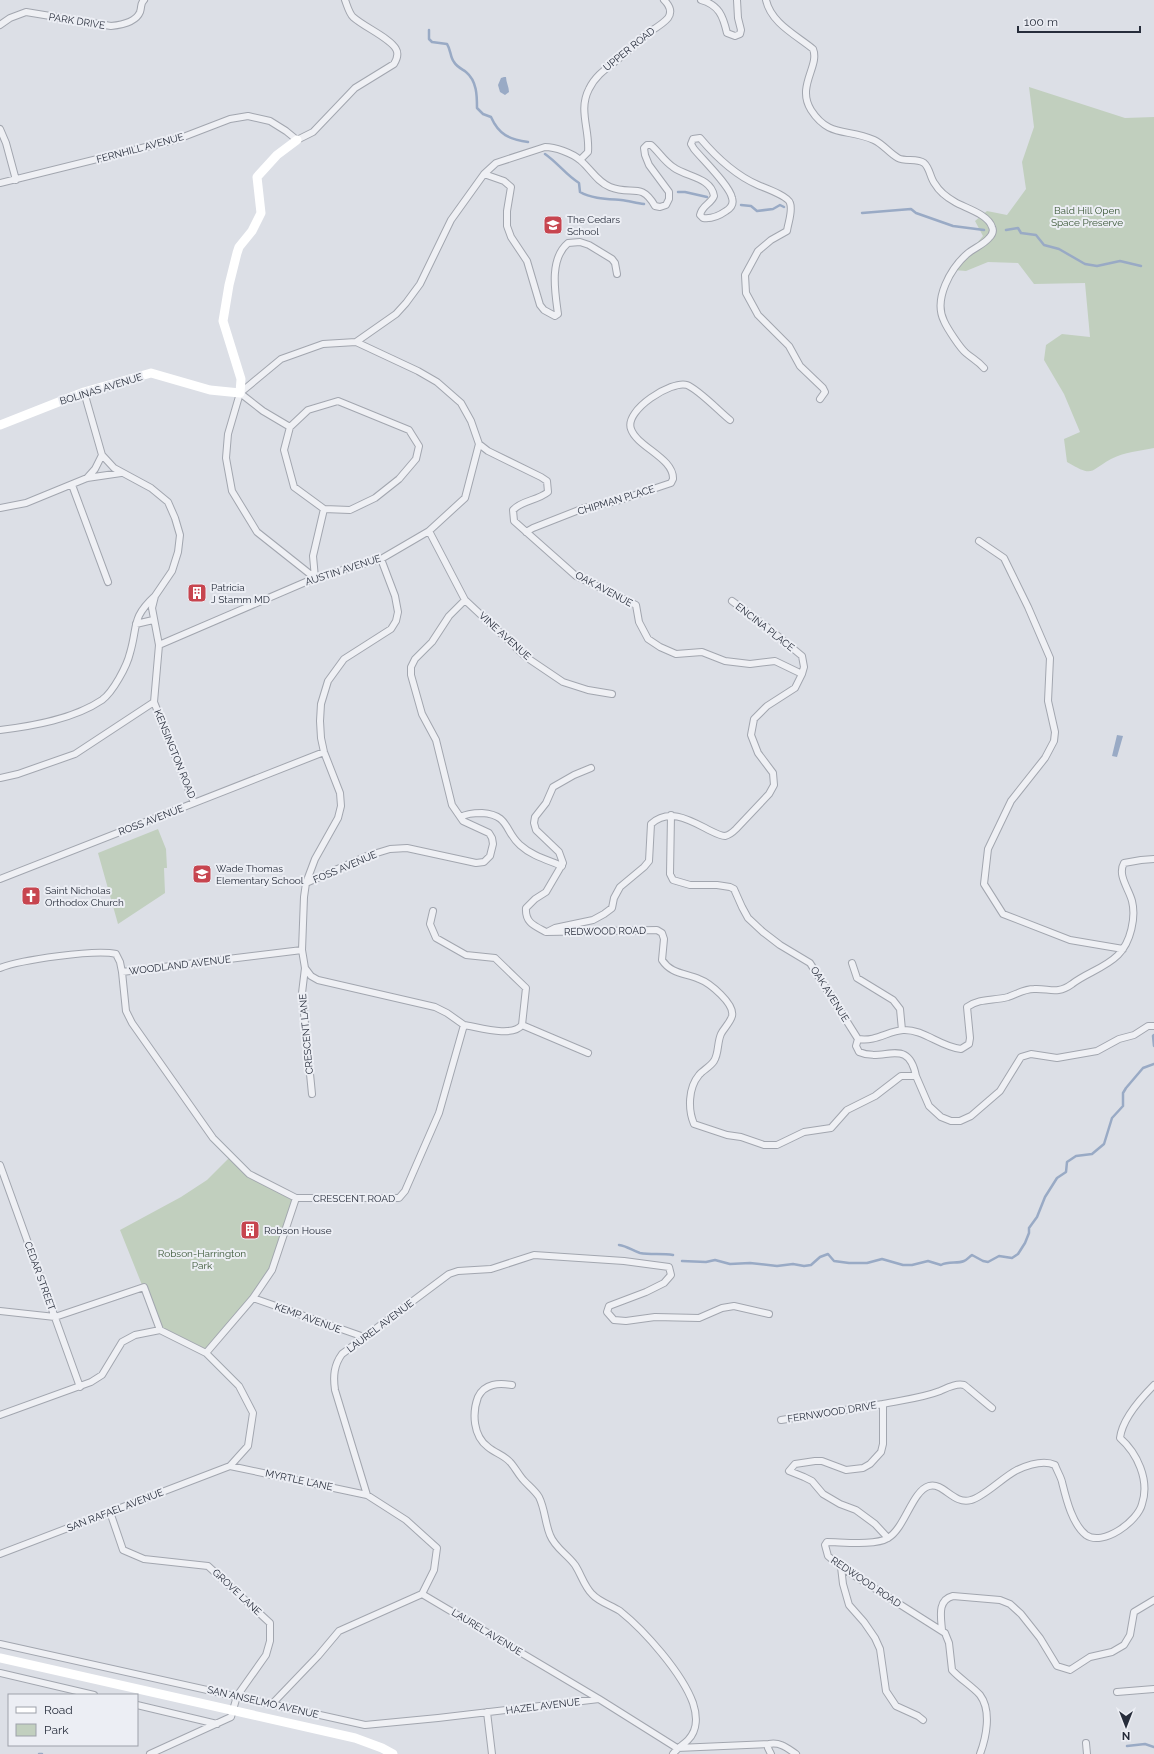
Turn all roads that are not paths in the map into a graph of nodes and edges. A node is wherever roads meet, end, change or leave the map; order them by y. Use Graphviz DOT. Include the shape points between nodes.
graph roads {
  1 [pos="345,0"];
  2 [pos="664,0"];
  3 [pos="701,0"];
  4 [pos="738,0"];
  5 [pos="766,0"];
  6 [pos="142,2"];
  7 [pos="0,25"];
  8 [pos="0,129"];
  9 [pos="297,140"];
  10 [pos="580,160"];
  11 [pos="484,174"];
  12 [pos="16,180"];
  13 [pos="0,184"];
  14 [pos="617,274"];
  15 [pos="356,342"];
  16 [pos="984,368"];
  17 [pos="84,392"];
  18 [pos="240,393"];
  19 [pos="820,399"];
  20 [pos="730,420"];
  21 [pos="0,425"];
  22 [pos="290,427"];
  23 [pos="479,444"];
  24 [pos="102,455"];
  25 [pos="121,473"];
  26 [pos="87,478"];
  27 [pos="72,485"];
  28 [pos="0,508"];
  29 [pos="324,509"];
  30 [pos="429,530"];
  31 [pos="526,532"];
  32 [pos="980,540"];
  33 [pos="381,559"];
  34 [pos="315,578"];
  35 [pos="108,582"];
  36 [pos="155,596"];
  37 [pos="465,600"];
  38 [pos="732,601"];
  39 [pos="153,620"];
  40 [pos="136,624"];
  41 [pos="158,645"];
  42 [pos="802,674"];
  43 [pos="612,694"];
  44 [pos="154,702"];
  45 [pos="0,730"];
  46 [pos="324,752"];
  47 [pos="591,768"];
  48 [pos="0,778"];
  49 [pos="194,803"];
  50 [pos="671,815"];
  51 [pos="461,817"];
  52 [pos="1154,860"];
  53 [pos="562,866"];
  54 [pos="0,879"];
  55 [pos="306,883"];
  56 [pos="433,911"];
  57 [pos="546,932"];
  58 [pos="1123,949"];
  59 [pos="302,950"];
  60 [pos="852,963"];
  61 [pos="0,968"];
  62 [pos="305,968"];
  63 [pos="122,972"];
  64 [pos="464,1025"];
  65 [pos="522,1026"];
  66 [pos="1154,1026"];
  67 [pos="902,1030"];
  68 [pos="858,1039"];
  69 [pos="588,1053"];
  70 [pos="916,1076"];
  71 [pos="312,1094"];
  72 [pos="1,1168"];
  73 [pos="296,1198"];
  74 [pos="253,1298"];
  75 [pos="0,1311"];
  76 [pos="769,1314"];
  77 [pos="55,1318"];
  78 [pos="160,1330"];
  79 [pos="364,1337"];
  80 [pos="206,1352"];
  81 [pos="512,1385"];
  82 [pos="1154,1385"];
  83 [pos="80,1386"];
  84 [pos="883,1404"];
  85 [pos="992,1408"];
  86 [pos="0,1416"];
  87 [pos="781,1420"];
  88 [pos="230,1466"];
  89 [pos="367,1494"];
  90 [pos="110,1512"];
  91 [pos="888,1538"];
  92 [pos="0,1554"];
  93 [pos="841,1568"];
  94 [pos="422,1594"];
  95 [pos="1154,1600"];
  96 [pos="942,1630"];
  97 [pos="0,1644"];
  98 [pos="0,1658"];
  99 [pos="0,1673"];
  100 [pos="1154,1688"];
  101 [pos="1117,1692"];
  102 [pos="90,1694"];
  103 [pos="237,1696"];
  104 [pos="599,1699"];
  105 [pos="272,1704"];
  106 [pos="138,1705"];
  107 [pos="233,1710"];
  108 [pos="487,1712"];
  109 [pos="923,1720"];
  110 [pos="217,1724"];
  111 [pos="1086,1743"];
  112 [pos="770,1744"];
  113 [pos="677,1748"];
  114 [pos="150,1754"];
  115 [pos="393,1754"];
  116 [pos="492,1754"];
  117 [pos="673,1754"];
  118 [pos="771,1754"];
  119 [pos="796,1754"];
  120 [pos="980,1754"];
  121 [pos="1087,1754"];
  1 -- 9 [label="street" via="352,16 389,41 397,50 397,58 394,64 355,88 313,132"];
  2 -- 10 [label="street, UPPER ROAD" via="671,11 668,18 604,70 589,89 583,111 588,152"];
  3 -- 4 [label="street" via="714,5 727,33 735,36 740,34 741,30"];
  5 -- 16 [label="street" via="767,6 777,20 813,49 814,60 807,78 806,95 809,108 817,119 838,132 873,139 897,158 923,162 942,193 975,211 992,227 988,239 959,262 942,292 939,307 944,320 965,352"];
  6 -- 7 [label="street, PARK DRIVE" via="136,18 111,26 26,12"];
  8 -- 12 [label="street"];
  9 -- 12 [label="street, FERNHILL AVENUE" via="270,121 248,116 230,119 178,139"];
  9 -- 18 [label="street" via="277,155 257,177 261,213 252,231 239,247 229,285 223,321 241,379"];
  10 -- 11 [label="street" via="545,147 496,163"];
  10 -- 19 [label="street" via="595,178 610,187 644,192 655,206 660,207 666,205 669,192 649,166 645,156 644,148 651,145 672,167 710,186 714,196 700,215 703,218 711,218 730,208 733,199 725,185 691,144 693,139 700,138 711,152 726,164 754,183 786,198 790,203 791,214 787,231 758,251 745,275 746,294 758,315 789,346 800,366 823,388 825,392"];
  11 -- 14 [label="street" via="504,181 511,187 507,226 527,261 540,305 544,310 555,316 558,314 555,292 556,266 560,252 568,243 580,242 589,245 612,259"];
  11 -- 15 [label="street" via="451,220 420,284 396,314"];
  12 -- 13 [label="street, FERNHILL AVENUE"];
  15 -- 18 [label="street" via="323,344 281,359"];
  15 -- 23 [label="street" via="418,371 450,392 461,403"];
  17 -- 18 [label="street, BOLINAS AVENUE" via="151,373 210,390"];
  17 -- 21 [label="street, BOLINAS AVENUE"];
  17 -- 24 [label="street, KENSINGTON ROAD"];
  18 -- 22 [label="street"];
  18 -- 34 [label="street" via="228,434 226,458 232,491 257,532"];
  20 -- 31 [label="street, CHIPMAN PLACE" via="688,385 673,385 635,410 630,423 631,430 637,437 672,471 671,483 617,501 584,508"];
  22 -- 29 [label="street" via="284,450 294,487"];
  22 -- 29 [label="street" via="308,410 338,401 409,430 419,446 416,459 399,479 375,498 350,510"];
  23 -- 30 [label="street, AUSTIN AVENUE" via="465,498"];
  23 -- 31 [label="street, OAK AVENUE" via="547,482 548,492 542,497 516,506 513,510 514,521"];
  24 -- 25 [label="street, KENSINGTON ROAD"];
  24 -- 26 [label="street"];
  25 -- 26 [label="street"];
  25 -- 36 [label="street, KENSINGTON ROAD" via="151,488 168,502 180,535 172,571"];
  26 -- 27 [label="street"];
  27 -- 28 [label="street" via="26,503"];
  27 -- 35 [label="street"];
  29 -- 34 [label="street" via="313,556"];
  30 -- 33 [label="street, AUSTIN AVENUE"];
  30 -- 37 [label="street, VINE AVENUE"];
  31 -- 42 [label="street, OAK AVENUE" via="576,576 636,605 639,622 648,639 660,647 676,654 702,652 725,661 750,664 775,661"];
  32 -- 58 [label="street" via="1004,558 1050,658 1048,701 1055,732 1054,741 1045,758 1011,801 988,849 984,884 1003,914 1070,940"];
  33 -- 34 [label="street, AUSTIN AVENUE"];
  33 -- 46 [label="street, CRESCENT LANE" via="395,596 398,612 396,621 391,629 344,659 328,681 321,704 320,721"];
  34 -- 41 [label="street, AUSTIN AVENUE"];
  36 -- 39 [label="street, KENSINGTON ROAD"];
  36 -- 40 [label="street" via="141,609"];
  37 -- 43 [label="street, VINE AVENUE" via="526,657 563,682"];
  37 -- 51 [label="street" via="449,616 411,667 422,714 436,740 452,805"];
  38 -- 42 [label="street, ENCINA PLACE" via="802,656"];
  39 -- 40 [label="street"];
  39 -- 41 [label="street, KENSINGTON ROAD"];
  40 -- 45 [label="street" via="130,654 119,679 103,700 74,714 38,725"];
  41 -- 44 [label="street, KENSINGTON ROAD"];
  42 -- 50 [label="street" via="795,688 767,706 754,720 751,735 758,753 773,773 774,785 769,794 736,829 724,836 682,816"];
  44 -- 48 [label="street" via="75,754"];
  44 -- 49 [label="street, KENSINGTON ROAD"];
  46 -- 49 [label="street, ROSS AVENUE"];
  46 -- 55 [label="street, CRESCENT LANE" via="340,793 341,806 338,818 315,859"];
  47 -- 53 [label="street" via="553,788 535,817 536,830 559,852"];
  49 -- 54 [label="street, ROSS AVENUE"];
  50 -- 57 [label="street" via="657,819 651,824 649,861 620,887 612,908 593,920"];
  50 -- 68 [label="street, OAK AVENUE" via="670,874 673,880 690,885 717,885 734,889 748,918 762,932 810,962"];
  51 -- 53 [label="street" via="478,813 498,816 518,844 529,853"];
  51 -- 55 [label="street, FOSS AVENUE" via="466,823 489,833 492,838 490,856 484,862 476,863 407,848 390,849 367,856"];
  52 -- 58 [label="street" via="1124,863 1122,867 1134,911 1133,924"];
  53 -- 57 [label="street" via="546,892 534,899 526,908 526,916 531,924"];
  55 -- 59 [label="street, CRESCENT LANE"];
  56 -- 65 [label="street" via="430,924 436,938 466,954 495,958 526,988"];
  57 -- 70 [label="street, REDWOOD ROAD" via="657,930 662,933 664,939 662,960 667,967 700,979 728,1003 733,1012 732,1018 722,1032 715,1059 699,1074 691,1088 691,1117 694,1124 703,1128 764,1145 777,1145 804,1132 831,1128 847,1110 875,1096 901,1076"];
  58 -- 67 [label="street" via="1105,965 1064,989 1051,991 1035,988 1009,997 970,1005 967,1007 969,1044 961,1049 953,1048 919,1032"];
  59 -- 62 [label="street, CRESCENT LANE"];
  59 -- 63 [label="street, WOODLAND AVENUE"];
  60 -- 67 [label="street" via="857,978 893,1000 900,1009"];
  61 -- 63 [label="street, WOODLAND AVENUE" via="10,964 69,955 107,952 116,954"];
  62 -- 64 [label="street" via="318,980 435,1007"];
  62 -- 71 [label="street, CRESCENT LANE" via="302,993"];
  63 -- 73 [label="street, CRESCENT ROAD" via="126,1011 132,1023 213,1138 250,1174"];
  64 -- 65 [label="street" via="511,1032"];
  64 -- 73 [label="street, CRESCENT ROAD" via="439,1113 401,1197"];
  65 -- 69 [label="street"];
  66 -- 70 [label="street" via="1148,1026 1097,1051 1057,1058 1031,1054 1021,1057 1000,1091 972,1116 960,1121 941,1117 929,1106"];
  67 -- 68 [label="street" via="866,1040"];
  68 -- 70 [label="street" via="856,1046 859,1052 866,1055 901,1053 909,1057"];
  72 -- 77 [label="street, CEDAR STREET"];
  73 -- 74 [label="street" via="272,1270"];
  74 -- 79 [label="street, KEMP AVENUE"];
  74 -- 80 [label="street"];
  75 -- 77 [label="street"];
  76 -- 79 [label="street, LAUREL AVENUE" via="734,1306 699,1318 647,1317 626,1321 614,1320 607,1312 609,1306 635,1297 664,1282 671,1275 669,1267 624,1260 534,1255 491,1269 449,1274"];
  77 -- 78 [label="street" via="144,1287"];
  77 -- 83 [label="street, CEDAR STREET"];
  78 -- 80 [label="street"];
  78 -- 83 [label="street" via="128,1337 116,1349 102,1375"];
  79 -- 89 [label="street, LAUREL AVENUE" via="338,1359 334,1381"];
  80 -- 88 [label="street" via="239,1386 253,1413 248,1446"];
  81 -- 113 [label="street" via="490,1385 480,1394 476,1411 477,1433 487,1447 511,1462 539,1497 550,1535 556,1546 575,1565 591,1593 632,1621 682,1681 695,1710 695,1726 688,1741"];
  82 -- 91 [label="street" via="1122,1426 1120,1438 1129,1446 1139,1465 1143,1504 1133,1519 1108,1537 1086,1535 1069,1508 1055,1465 1042,1463 1017,1470 971,1500 957,1500 936,1486 925,1488 912,1504 898,1529"];
  83 -- 86 [label="street"];
  84 -- 85 [label="street, FERNWOOD DRIVE" via="925,1396 958,1385 970,1388"];
  84 -- 87 [label="street, FERNWOOD DRIVE"];
  84 -- 91 [label="street, FERNWOOD DRIVE" via="883,1444 881,1452 870,1464 863,1468 846,1470 815,1461 795,1464 789,1472 812,1481 823,1494 856,1510"];
  88 -- 89 [label="street, MYRTLE LANE"];
  88 -- 90 [label="street, SAN RAFAEL AVENUE"];
  89 -- 94 [label="street" via="406,1520 438,1548 434,1570"];
  90 -- 92 [label="street, SAN RAFAEL AVENUE"];
  90 -- 103 [label="street, GROVE LANE" via="124,1550 144,1559 208,1566 270,1623 270,1641 266,1655"];
  91 -- 93 [label="street, REDWOOD ROAD" via="877,1542 827,1542 825,1545 828,1556"];
  93 -- 96 [label="street, REDWOOD ROAD"];
  93 -- 109 [label="street" via="849,1605 864,1622 880,1650 886,1691 896,1706"];
  94 -- 104 [label="street, LAUREL AVENUE"];
  94 -- 105 [label="street" via="339,1631"];
  95 -- 96 [label="street" via="1134,1612 1130,1635 1124,1645 1112,1652 1090,1657 1070,1670 1057,1666 1048,1648 1021,1614 1010,1604 1000,1600 948,1597 941,1607"];
  96 -- 120 [label="street" via="947,1636 952,1670 979,1694 984,1703 986,1728"];
  97 -- 103 [label="street, SAN ANSELMO AVENUE"];
  98 -- 107 [label="street"];
  99 -- 102 [label="street"];
  100 -- 101 [label="street"];
  103 -- 105 [label="street, SAN ANSELMO AVENUE"];
  103 -- 107 [label="street, GROVE LANE"];
  104 -- 108 [label="street, HAZEL AVENUE"];
  104 -- 113 [label="street, LAUREL AVENUE"];
  105 -- 108 [label="street, SAN ANSELMO AVENUE" via="365,1725"];
  106 -- 110 [label="street"];
  107 -- 110 [label="street" via="231,1717"];
  107 -- 115 [label="street" via="355,1738"];
  108 -- 116 [label="street"];
  110 -- 114 [label="street"];
  111 -- 121 [label="street"];
  112 -- 113 [label="street"];
  112 -- 118 [label="street" via="768,1748"];
  112 -- 119 [label="street" via="784,1745"];
  113 -- 117 [label="street"];
}
